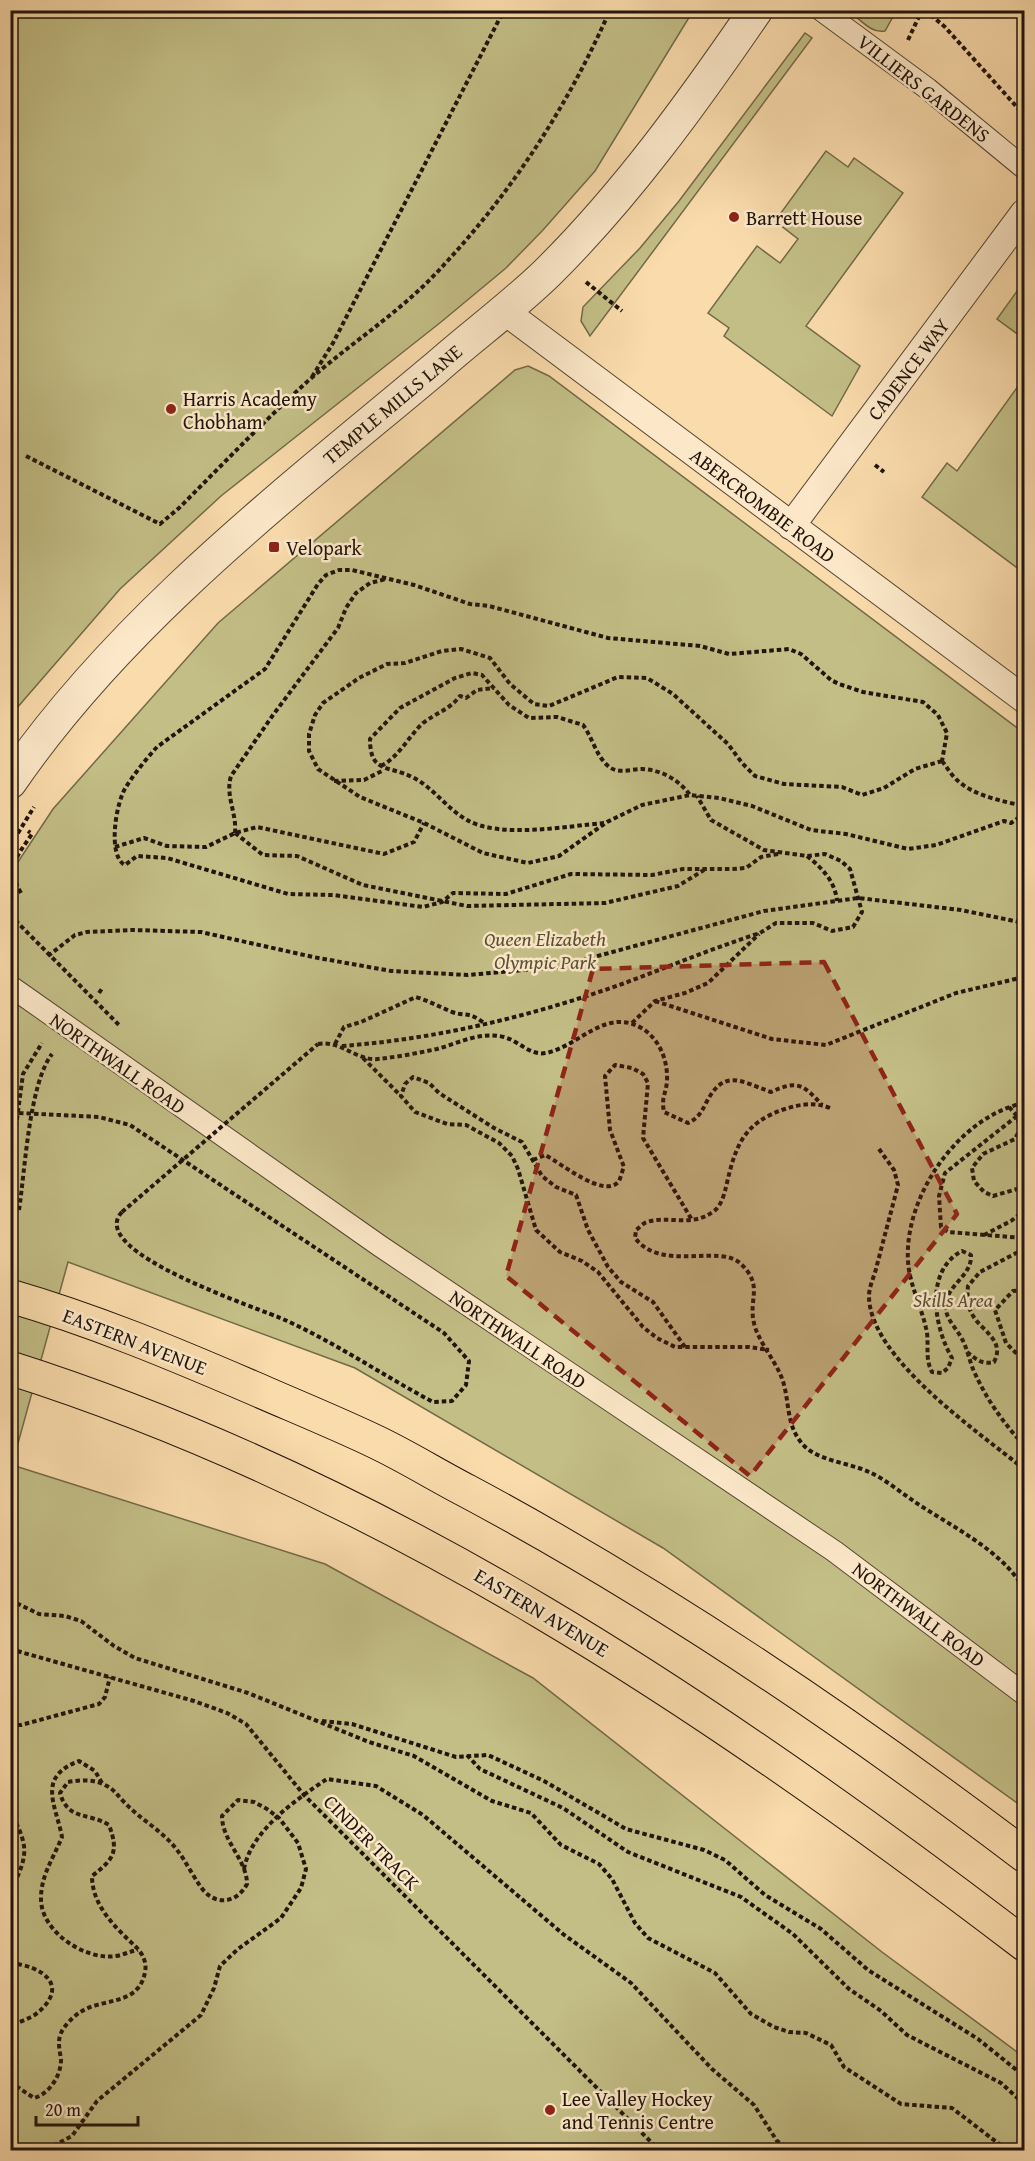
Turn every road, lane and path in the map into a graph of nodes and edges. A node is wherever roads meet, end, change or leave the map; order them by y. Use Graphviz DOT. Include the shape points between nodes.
graph roads {
  1 [pos="504,10"];
  2 [pos="610,10"];
  3 [pos="756,10"];
  4 [pos="821,10"];
  5 [pos="925,10"];
  6 [pos="1024,115"];
  7 [pos="1024,168"];
  8 [pos="1024,213"];
  9 [pos="580,278"];
  10 [pos="504,310"];
  11 [pos="622,311"];
  12 [pos="311,378"];
  13 [pos="26,456"];
  14 [pos="871,462"];
  15 [pos="884,472"];
  16 [pos="791,526"];
  17 [pos="387,579"];
  18 [pos="494,688"];
  19 [pos="1024,698"];
  20 [pos="942,761"];
  21 [pos="383,768"];
  22 [pos="332,781"];
  23 [pos="10,782"];
  24 [pos="690,795"];
  25 [pos="697,796"];
  26 [pos="1024,806"];
  27 [pos="1024,814"];
  28 [pos="607,822"];
  29 [pos="424,823"];
  30 [pos="18,825"];
  31 [pos="28,831"];
  32 [pos="235,833"];
  33 [pos="10,846"];
  34 [pos="114,847"];
  35 [pos="778,854"];
  36 [pos="807,856"];
  37 [pos="705,870"];
  38 [pos="21,893"];
  39 [pos="858,898"];
  40 [pos="837,901"];
  41 [pos="442,902"];
  42 [pos="10,915"];
  43 [pos="1024,923"];
  44 [pos="760,933"];
  45 [pos="48,956"];
  46 [pos="1024,977"];
  47 [pos="10,986"];
  48 [pos="103,987"];
  49 [pos="79,988"];
  50 [pos="99,993"];
  51 [pos="655,1001"];
  52 [pos="484,1023"];
  53 [pos="632,1023"];
  54 [pos="335,1044"];
  55 [pos="342,1046"];
  56 [pos="38,1049"];
  57 [pos="52,1054"];
  58 [pos="363,1057"];
  59 [pos="401,1096"];
  60 [pos="1024,1103"];
  61 [pos="822,1105"];
  62 [pos="1009,1106"];
  63 [pos="830,1108"];
  64 [pos="19,1113"];
  65 [pos="33,1116"];
  66 [pos="1017,1116"];
  67 [pos="879,1149"];
  68 [pos="533,1160"];
  69 [pos="10,1172"];
  70 [pos="1024,1187"];
  71 [pos="19,1210"];
  72 [pos="1024,1211"];
  73 [pos="692,1220"];
  74 [pos="979,1236"];
  75 [pos="1024,1238"];
  76 [pos="1023,1250"];
  77 [pos="1024,1259"];
  78 [pos="1024,1290"];
  79 [pos="10,1296"];
  80 [pos="685,1347"];
  81 [pos="769,1350"];
  82 [pos="967,1352"];
  83 [pos="1024,1361"];
  84 [pos="10,1368"];
  85 [pos="1024,1445"];
  86 [pos="1024,1470"];
  87 [pos="1024,1589"];
  88 [pos="10,1600"];
  89 [pos="10,1649"];
  90 [pos="110,1677"];
  91 [pos="1024,1694"];
  92 [pos="321,1721"];
  93 [pos="10,1725"];
  94 [pos="467,1755"];
  95 [pos="102,1783"];
  96 [pos="303,1795"];
  97 [pos="10,1809"];
  98 [pos="279,1818"];
  99 [pos="1024,1856"];
  100 [pos="244,1870"];
  101 [pos="10,1886"];
  102 [pos="1024,1944"];
  103 [pos="139,1950"];
  104 [pos="10,1963"];
  105 [pos="10,2027"];
  106 [pos="1024,2076"];
  107 [pos="10,2082"];
  108 [pos="1024,2103"];
  109 [pos="45,2151"];
  110 [pos="659,2151"];
  111 [pos="791,2151"];
  112 [pos="1007,2151"];
  1 -- 12 [label="path" via="333,343"];
  2 -- 12 [label="path" via="564,106 483,220 440,270 401,306"];
  3 -- 10 [label="street, TEMPLE MILLS LANE" via="675,123 608,204 545,274"];
  4 -- 7 [label="street, VILLIERS GARDENS" via="928,89"];
  5 -- 6 [label="path"];
  8 -- 16 [label="street, CADENCE WAY"];
  9 -- 11 [label="path"];
  10 -- 16 [label="street, ABERCROMBIE ROAD"];
  10 -- 23 [label="street, TEMPLE MILLS LANE" via="230,542 120,646"];
  12 -- 13 [label="path" via="160,524"];
  14 -- 15 [label="path"];
  16 -- 19 [label="street, ABERCROMBIE ROAD"];
  17 -- 20 [label="path" via="608,638 700,646 729,654 789,649 839,684 923,702 938,715 947,733"];
  17 -- 32 [label="path" via="370,583 356,593 338,628 231,776 228,787"];
  17 -- 34 [label="path" via="352,570 326,575 265,669 170,736 146,759 124,788"];
  18 -- 21 [label="path" via="477,690 466,698 460,696 448,710 422,724"];
  18 -- 21 [label="path" via="482,675 472,673 400,708 370,739 370,751"];
  18 -- 24 [label="path" via="529,718 557,717 583,725 608,767 665,775 681,782"];
  20 -- 22 [label="path" via="915,769 884,788 862,795 842,787 784,784 755,776 728,744 673,694 646,678 618,677 549,706 534,704 510,684 489,658 460,649 387,664 322,704 309,734 309,751 313,763"];
  20 -- 26 [label="path" via="956,780 969,789"];
  21 -- 22 [label="path" via="364,780"];
  21 -- 28 [label="path" via="412,777 467,821 496,830"];
  22 -- 29 [label="path"];
  24 -- 25 [label="path"];
  24 -- 28 [label="path" via="642,805"];
  25 -- 27 [label="path" via="752,806 811,830 908,849 936,845 1004,821 1011,823"];
  25 -- 35 [label="path" via="711,820"];
  28 -- 29 [label="path" via="559,856 528,863 483,853"];
  29 -- 32 [label="path" via="414,842 384,854 257,827"];
  30 -- 33 [label="path"];
  31 -- 38 [label="path" via="32,834 13,866 13,880"];
  32 -- 34 [label="path" via="206,847 166,846 144,838"];
  32 -- 41 [label="path" via="263,855 297,856 363,885"];
  34 -- 41 [label="path" via="125,865 137,856 167,858 288,894 333,895 423,907"];
  35 -- 36 [label="path"];
  35 -- 37 [label="path" via="761,857 746,868"];
  36 -- 39 [label="path" via="825,854 841,861 850,869"];
  36 -- 40 [label="path" via="825,873"];
  37 -- 41 [label="path" via="678,886 605,903 492,908"];
  37 -- 41 [label="path" via="683,869 652,875 571,874 506,894 453,893"];
  39 -- 40 [label="path"];
  39 -- 43 [label="path" via="961,910"];
  39 -- 44 [label="path" via="862,912 853,927 832,931 813,923 776,923"];
  40 -- 45 [label="path" via="764,911 557,967 468,975 391,971 201,932 75,935"];
  42 -- 45 [label="path, NORTHWALL ROAD"];
  44 -- 51 [label="path" via="708,983"];
  44 -- 52 [label="path" via="623,983"];
  45 -- 49 [label="path, NORTHWALL ROAD"];
  46 -- 51 [label="path" via="956,993 826,1045 772,1039"];
  47 -- 91 [label="street, NORTHWALL ROAD" via="390,1253 834,1551"];
  48 -- 50 [label="path"];
  51 -- 53 [label="path"];
  52 -- 54 [label="path" via="469,1013 454,1013 416,997 344,1027"];
  52 -- 55 [label="path" via="386,1043"];
  53 -- 58 [label="path" via="600,1024 547,1053 536,1053 505,1037 473,1037 436,1049 386,1058"];
  53 -- 61 [label="path" via="659,1045 667,1083 661,1099 664,1112 675,1119 687,1124 698,1118 714,1087 727,1079 771,1092 790,1084 806,1087"];
  54 -- 55 [label="path"];
  54 -- 65 [label="path, bridge" via="318,1044 122,1212 116,1227 128,1244 186,1281 286,1321 433,1402 452,1401 466,1385 469,1361 444,1333 130,1125 99,1117"];
  55 -- 58 [label="path"];
  56 -- 64 [label="path" via="23,1074"];
  57 -- 65 [label="path" via="46,1063"];
  58 -- 59 [label="path"];
  59 -- 68 [label="path" via="405,1084 413,1077 429,1083 439,1094 522,1142"];
  59 -- 80 [label="path" via="415,1112 447,1124 466,1125 499,1143 512,1156 536,1230 546,1242 598,1272 643,1327 657,1338 675,1347"];
  60 -- 62 [label="path"];
  61 -- 63 [label="path"];
  61 -- 73 [label="path" via="799,1105 773,1113 750,1127 735,1150 724,1196 715,1211"];
  62 -- 66 [label="path"];
  62 -- 82 [label="path" via="993,1113 942,1158 923,1190 910,1229 908,1262 928,1337 926,1362 932,1372 942,1373 952,1358 937,1324 940,1278 953,1256 962,1251 971,1255 971,1263 954,1284 946,1303 947,1314"];
  64 -- 65 [label="path"];
  64 -- 69 [label="path"];
  65 -- 71 [label="path"];
  66 -- 70 [label="path" via="1020,1129 1015,1139 984,1154 972,1168 974,1181 993,1196"];
  66 -- 74 [label="path" via="945,1173 939,1196 941,1227 948,1233"];
  67 -- 86 [label="path" via="894,1170 898,1185 869,1295 881,1338 942,1402"];
  68 -- 73 [label="path" via="545,1155 595,1185 609,1187 618,1182 624,1167 610,1130 606,1076 615,1065 632,1068 643,1074 648,1083 643,1138"];
  68 -- 80 [label="path" via="542,1176 576,1195 588,1230 608,1267 621,1282 653,1302"];
  72 -- 74 [label="path"];
  73 -- 81 [label="path" via="647,1222 636,1230 635,1238 651,1252 689,1258 723,1257 739,1262 752,1277 756,1294 754,1325"];
  74 -- 75 [label="path"];
  76 -- 77 [label="path"];
  76 -- 82 [label="path" via="980,1272 968,1286 973,1316 996,1342 997,1352 993,1362 988,1363"];
  78 -- 83 [label="path" via="1013,1291 995,1310 1006,1343"];
  79 -- 99 [label="highway, EASTERN AVENUE" via="97,1324 346,1428 535,1527 651,1596 793,1689 949,1798"];
  80 -- 81 [label="path"];
  81 -- 87 [label="path" via="782,1378 790,1422 810,1452 870,1472 998,1557"];
  82 -- 85 [label="path" via="987,1396"];
  84 -- 102 [label="highway, EASTERN AVENUE" via="137,1413 275,1472 451,1558 704,1712 879,1833"];
  88 -- 92 [label="path" via="39,1614 81,1621 135,1658 248,1693"];
  89 -- 90 [label="path, CINDER TRACK"];
  90 -- 93 [label="path" via="99,1704"];
  90 -- 96 [label="path, CINDER TRACK" via="194,1701 246,1724"];
  92 -- 94 [label="path" via="362,1727 456,1757"];
  92 -- 112 [label="path" via="414,1756 492,1801 531,1813 561,1845 599,1864 648,1938 715,1974 751,2014 774,2027 806,2033 831,2045 852,2074 901,2104 952,2108"];
  94 -- 106 [label="path" via="488,1755 523,1771 626,1829 704,1850 725,1860 765,1895 821,1929 868,1970 978,2039"];
  94 -- 108 [label="path" via="480,1769 564,1808 628,1852 741,1897 793,1934 849,1989 906,2035 1000,2083"];
  95 -- 100 [label="path" via="168,1839 211,1897 230,1901 238,1897 247,1884"];
  95 -- 103 [label="path" via="68,1782 60,1793 63,1805 71,1813 109,1825 116,1843 112,1857 92,1876 92,1890 118,1931"];
  95 -- 103 [label="path" via="95,1771 79,1761 62,1770 52,1787 50,1797 62,1837 47,1870 42,1906 51,1926 84,1952 118,1956"];
  96 -- 98 [label="path"];
  96 -- 110 [label="path, CINDER TRACK"];
  96 -- 111 [label="path" via="327,1779 353,1781 376,1786 423,1815 563,1934 631,1983 712,2069 754,2105 777,2141"];
  97 -- 101 [label="path" via="23,1839 25,1861"];
  98 -- 100 [label="path" via="253,1841"];
  98 -- 100 [label="path" via="254,1802 238,1800 222,1816 227,1840"];
  98 -- 109 [label="path" via="298,1844 306,1869 301,1888 281,1918 220,1966 201,2015 98,2101 72,2136"];
  103 -- 107 [label="path" via="145,1959 142,1981 127,1997 85,2010 68,2023 61,2033 58,2075 42,2096 34,2098"];
  104 -- 105 [label="path" via="38,1969 51,1983 52,1991 47,2004 34,2016"];
}
